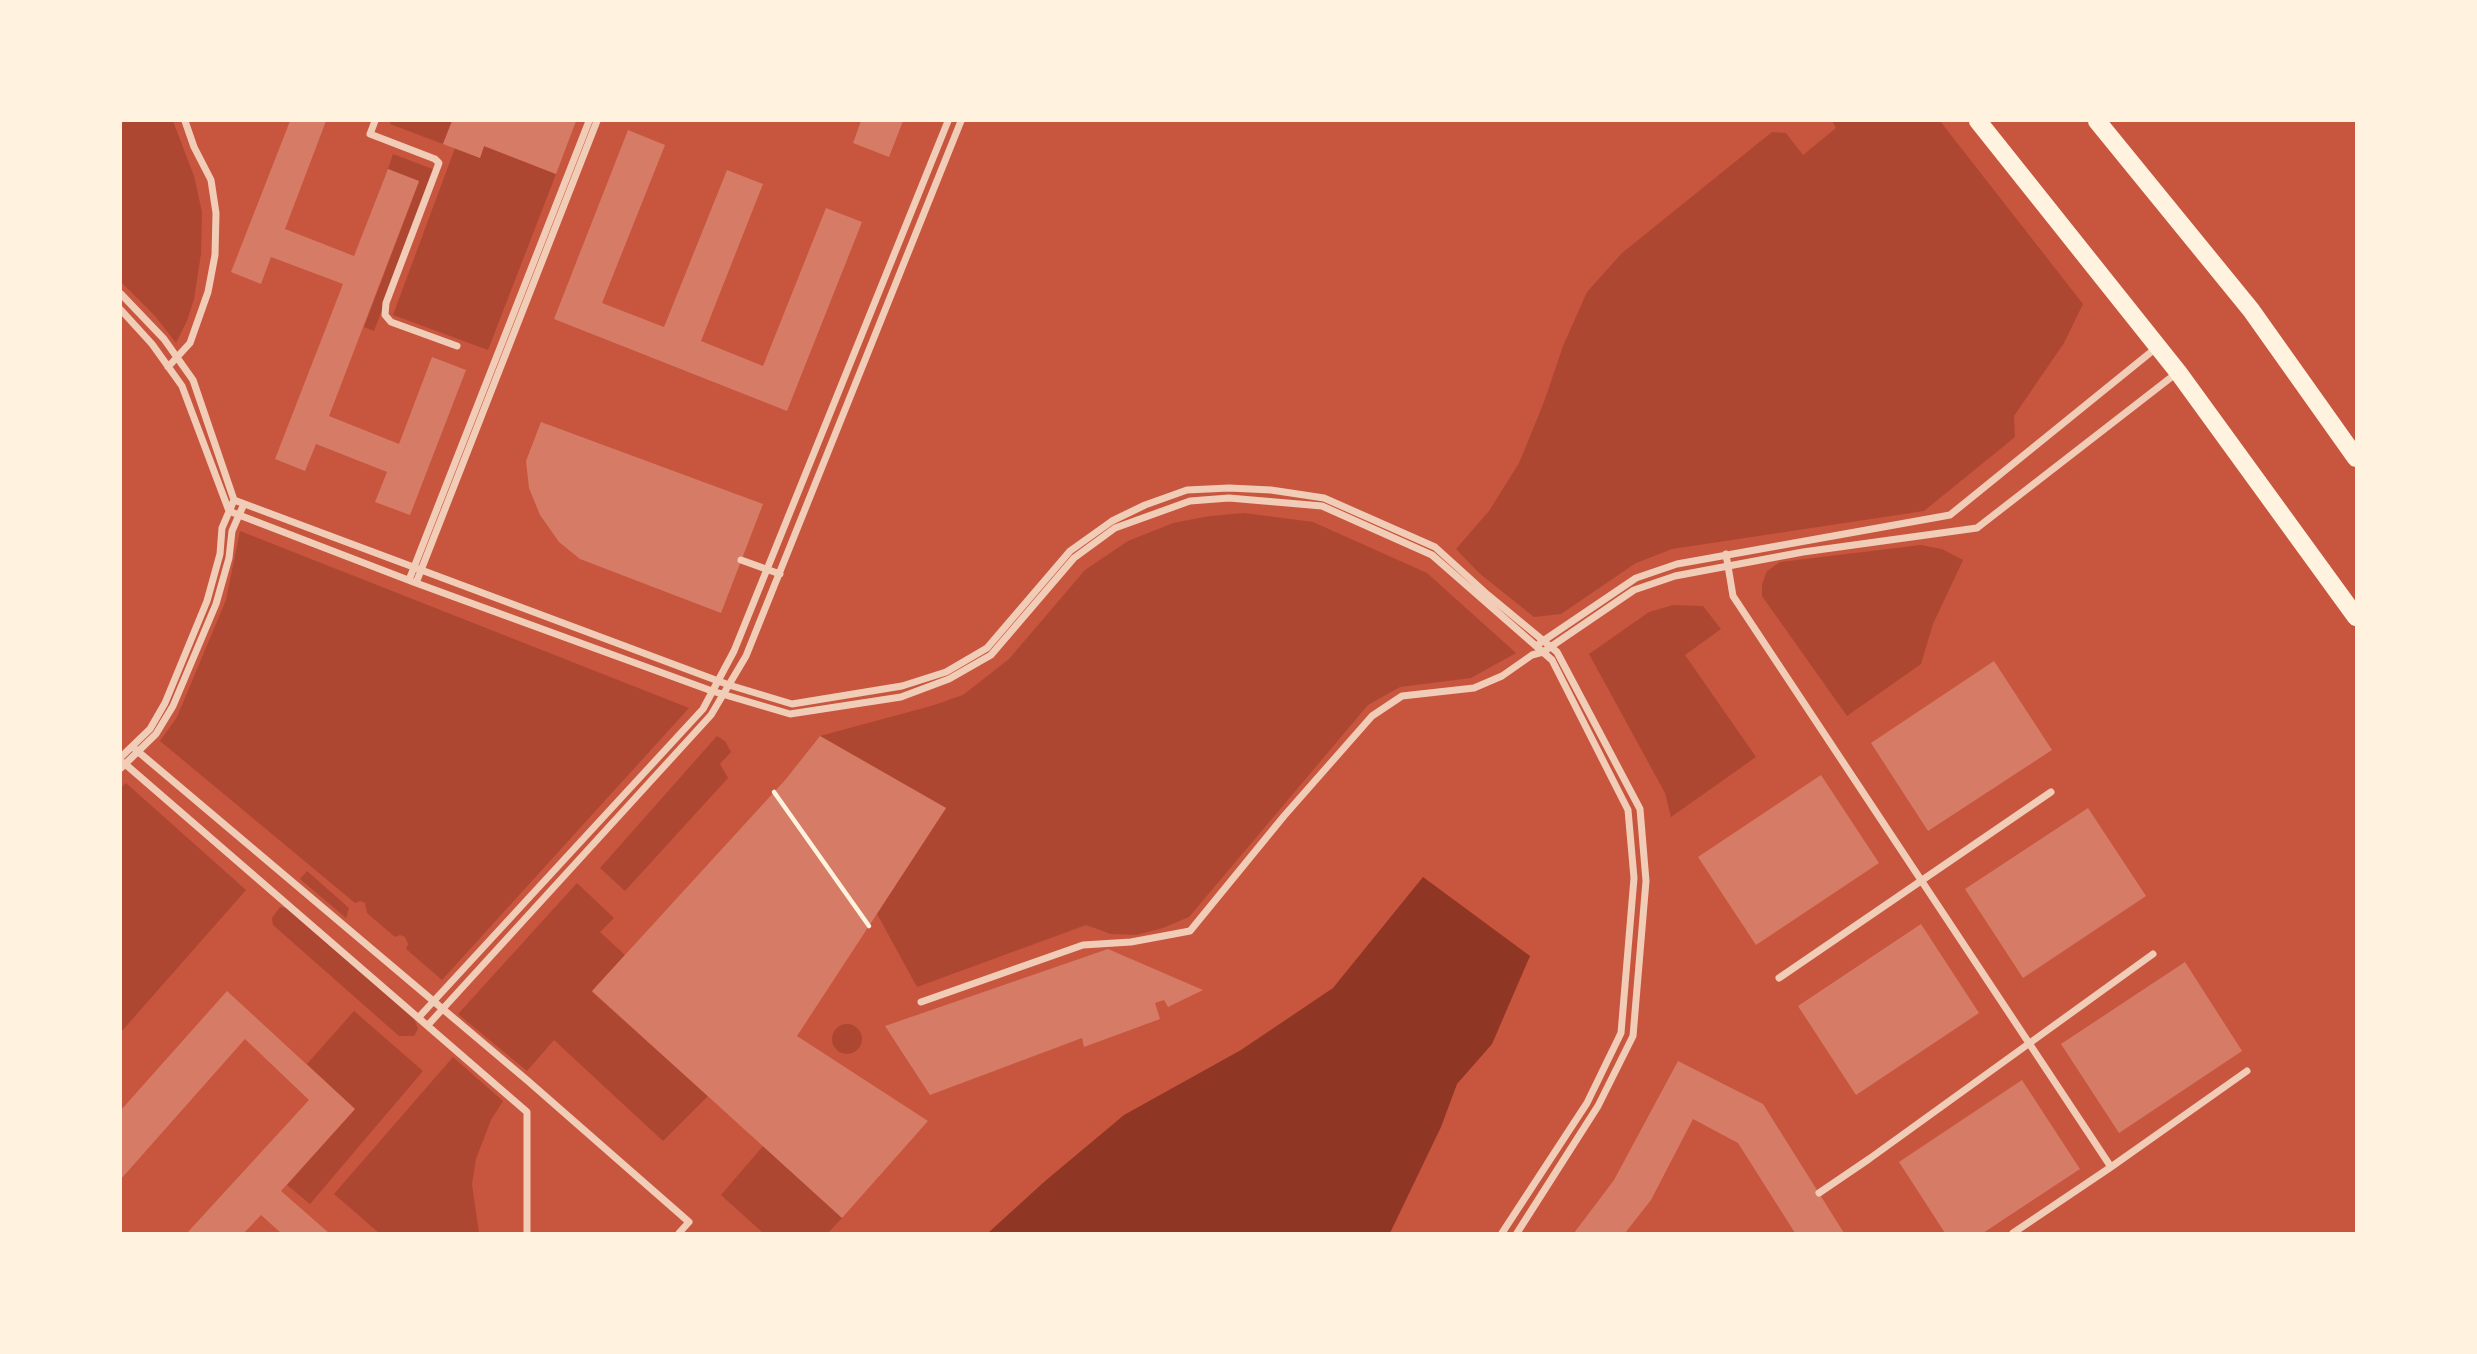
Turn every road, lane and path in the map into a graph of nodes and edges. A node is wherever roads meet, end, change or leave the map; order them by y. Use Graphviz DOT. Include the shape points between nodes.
graph roads {
  1 [pos="185,121"];
  2 [pos="375,121"];
  3 [pos="589,121"];
  4 [pos="597,121"];
  5 [pos="948,121"];
  6 [pos="961,121"];
  7 [pos="1978,121"];
  8 [pos="2097,121"];
  9 [pos="121,294"];
  10 [pos="121,310"];
  11 [pos="457,346"];
  12 [pos="2158,346"];
  13 [pos="177,358"];
  14 [pos="168,367"];
  15 [pos="2178,372"];
  16 [pos="2356,458"];
  17 [pos="234,500"];
  18 [pos="244,504"];
  19 [pos="229,511"];
  20 [pos="239,515"];
  21 [pos="1726,554"];
  22 [pos="741,560"];
  23 [pos="1727,567"];
  24 [pos="418,569"];
  25 [pos="767,569"];
  26 [pos="780,574"];
  27 [pos="413,582"];
  28 [pos="2356,617"];
  29 [pos="1539,643"];
  30 [pos="1547,649"];
  31 [pos="1532,655"];
  32 [pos="718,681"];
  33 [pos="729,685"];
  34 [pos="712,691"];
  35 [pos="723,695"];
  36 [pos="135,749"];
  37 [pos="122,762"];
  38 [pos="774,792"];
  39 [pos="2051,792"];
  40 [pos="1921,881"];
  41 [pos="869,926"];
  42 [pos="2154,954"];
  43 [pos="1779,978"];
  44 [pos="433,1002"];
  45 [pos="922,1002"];
  46 [pos="442,1009"];
  47 [pos="419,1017"];
  48 [pos="428,1025"];
  49 [pos="2030,1045"];
  50 [pos="2247,1070"];
  51 [pos="2111,1167"];
  52 [pos="1819,1193"];
  53 [pos="527,1233"];
  54 [pos="680,1233"];
  55 [pos="1502,1233"];
  56 [pos="1517,1233"];
  57 [pos="2013,1233"];
  1 -- 13 [label="street" via="211,180 215,255 190,343"];
  2 -- 11 [label="street" via="370,134 439,163 385,315 391,322"];
  3 -- 24 [label="street"];
  4 -- 24 [label="street"];
  5 -- 25 [label="street"];
  6 -- 26 [label="street"];
  7 -- 12 [label="main road"];
  8 -- 16 [label="main road" via="2251,310"];
  9 -- 13 [label="street"];
  10 -- 14 [label="street"];
  12 -- 15 [label="main road"];
  12 -- 21 [label="street" via="1950,515"];
  13 -- 14 [label="street"];
  13 -- 17 [label="street" via="193,380"];
  14 -- 19 [label="street" via="182,386"];
  15 -- 23 [label="street" via="1977,528"];
  15 -- 28 [label="main road"];
  17 -- 18 [label="street"];
  17 -- 19 [label="street"];
  18 -- 20 [label="street"];
  18 -- 24 [label="street"];
  19 -- 20 [label="street"];
  19 -- 36 [label="street" via="207,601 165,703"];
  20 -- 27 [label="street"];
  20 -- 36 [label="street" via="216,604 177,695 156,734"];
  21 -- 23 [label="street"];
  21 -- 29 [label="street" via="1636,578"];
  22 -- 25 [label="street"];
  23 -- 30 [label="street" via="1675,576 1634,590"];
  23 -- 40 [label="street" via="1733,596"];
  24 -- 27 [label="street"];
  24 -- 32 [label="street"];
  25 -- 26 [label="street"];
  25 -- 32 [label="street"];
  26 -- 33 [label="street"];
  27 -- 34 [label="street"];
  29 -- 30 [label="street"];
  29 -- 31 [label="street"];
  29 -- 33 [label="street" via="1435,547 1324,498 1270,490 1187,490 1112,521 1070,551 987,648 946,672 901,686 792,704"];
  29 -- 35 [label="street" via="1432,555 1322,506 1229,498 1190,501 1115,528 1074,558 991,655 949,679 901,697 790,714"];
  30 -- 31 [label="street"];
  30 -- 55 [label="street" via="1628,810 1634,878 1621,1032 1587,1102"];
  30 -- 56 [label="street" via="1557,652 1640,809 1646,881 1633,1037 1598,1106"];
  31 -- 45 [label="street" via="1474,688 1402,696 1372,716 1190,931 1083,945"];
  32 -- 33 [label="street"];
  32 -- 34 [label="street"];
  33 -- 35 [label="street"];
  34 -- 35 [label="street"];
  34 -- 44 [label="street" via="703,709"];
  35 -- 46 [label="street" via="711,715"];
  36 -- 37 [label="street"];
  36 -- 44 [label="street"];
  37 -- 47 [label="street"];
  38 -- 41 [label="path"];
  39 -- 40 [label="street"];
  40 -- 43 [label="street"];
  40 -- 49 [label="street"];
  42 -- 49 [label="street"];
  44 -- 46 [label="street"];
  44 -- 47 [label="street"];
  46 -- 48 [label="street"];
  46 -- 54 [label="street" via="689,1222"];
  47 -- 48 [label="street"];
  48 -- 53 [label="street" via="527,1112"];
  49 -- 51 [label="street"];
  49 -- 52 [label="street"];
  50 -- 51 [label="street"];
  51 -- 57 [label="street"];
}
